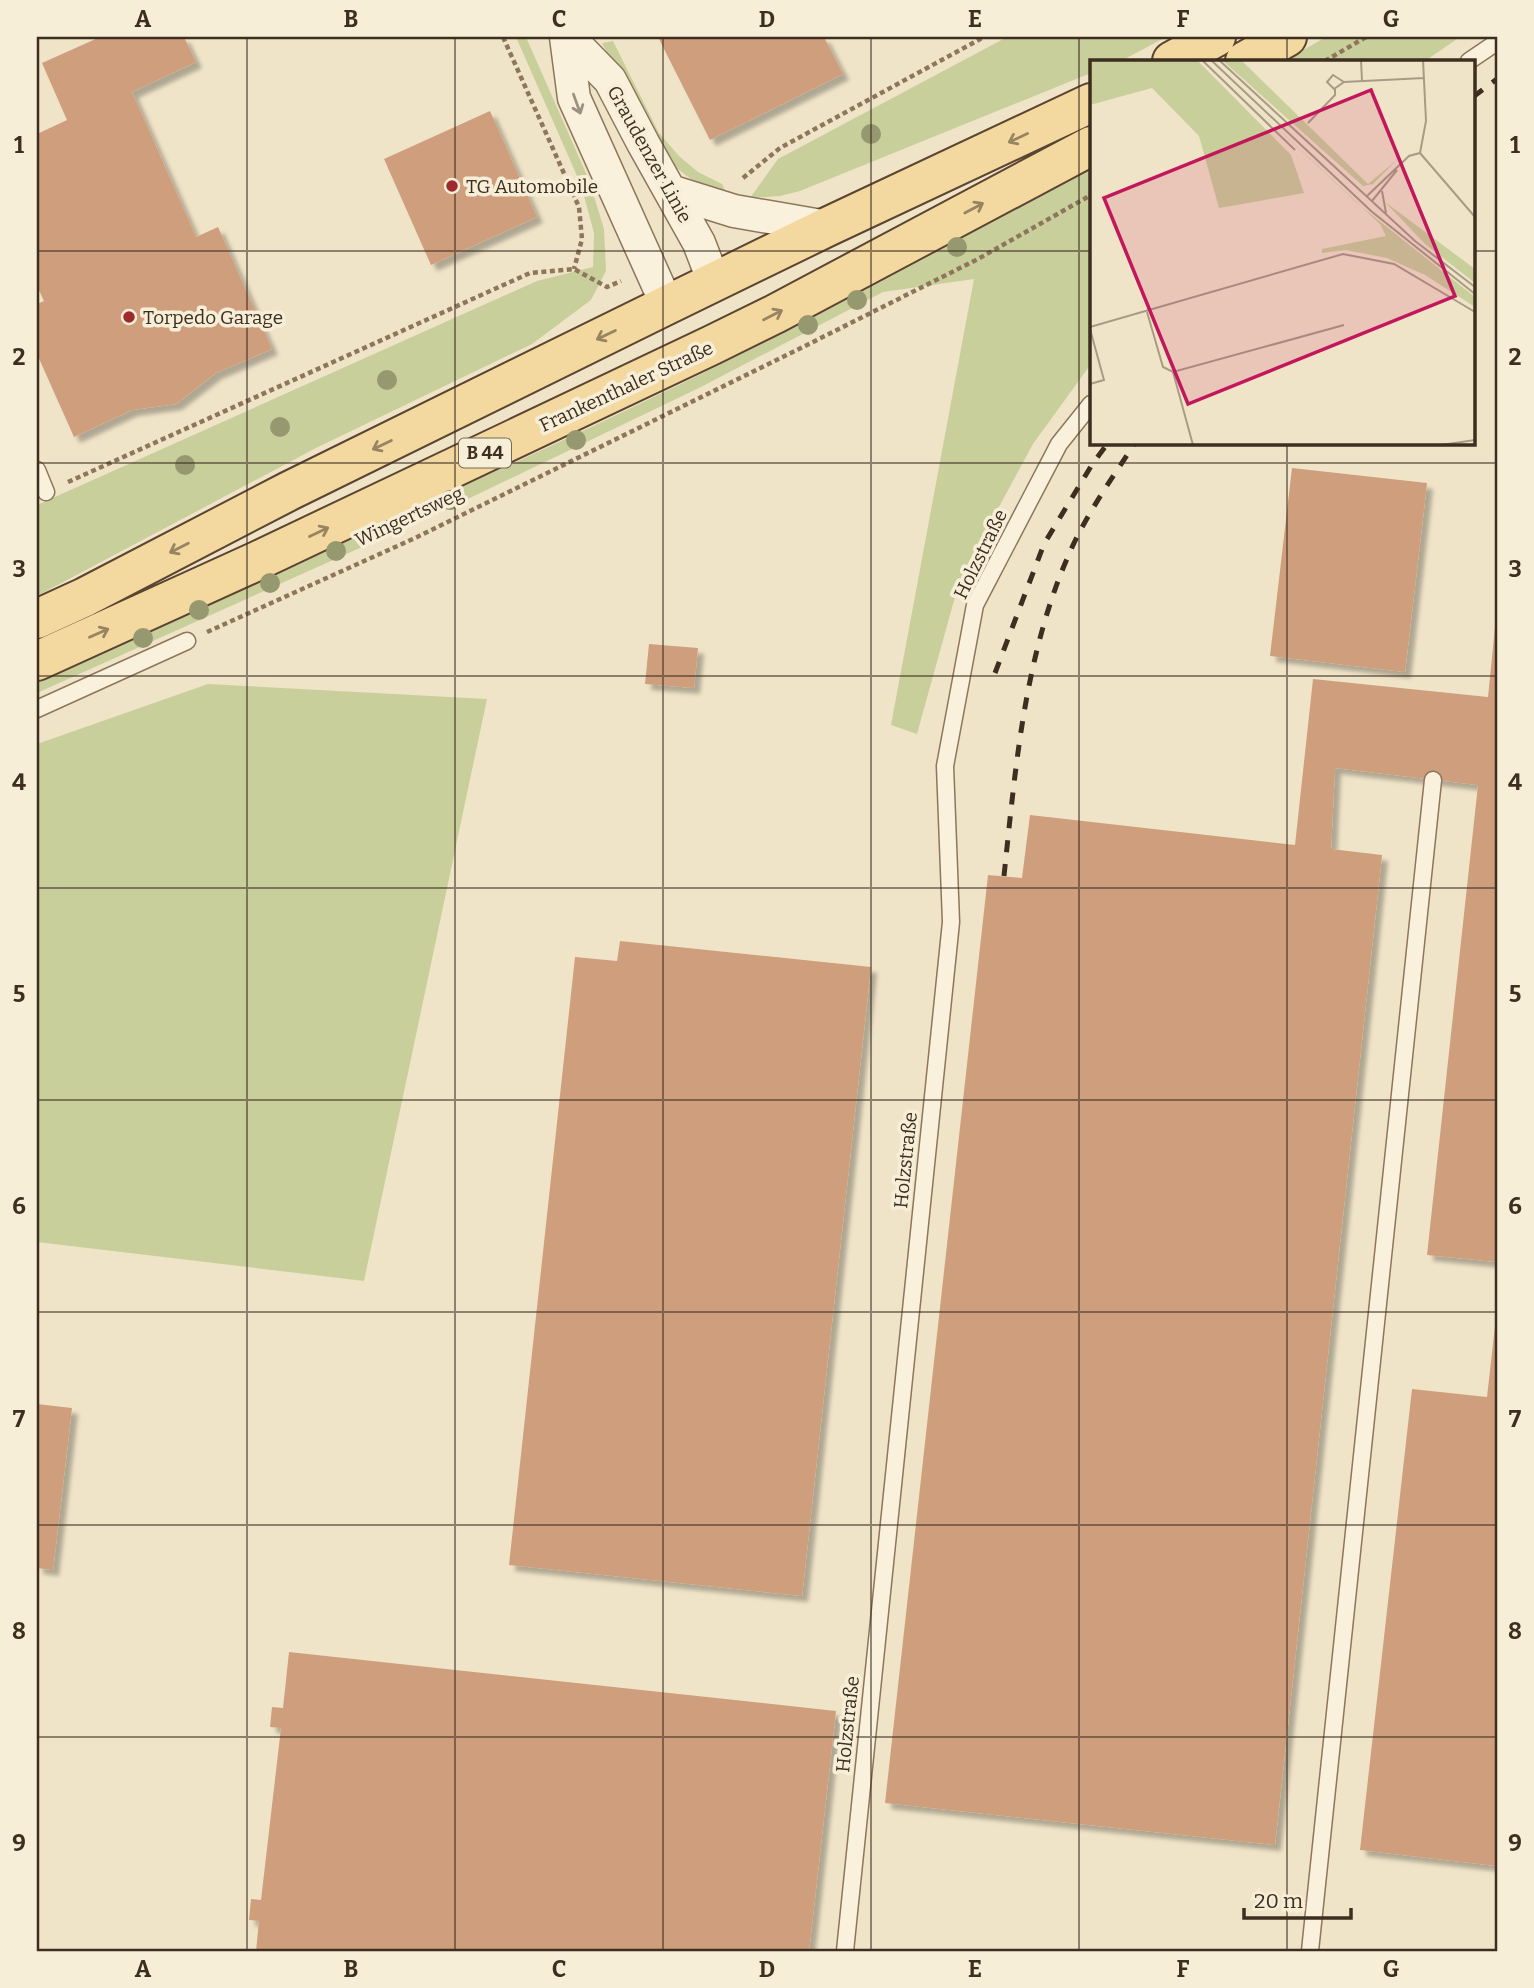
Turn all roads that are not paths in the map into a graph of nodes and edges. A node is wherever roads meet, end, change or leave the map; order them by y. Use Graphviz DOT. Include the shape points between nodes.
graph roads {
  1 [pos="567,37"];
  2 [pos="1216,37"];
  3 [pos="1287,37"];
  4 [pos="1497,42"];
  5 [pos="1174,60"];
  6 [pos="1247,60"];
  7 [pos="1470,60"];
  8 [pos="1090,103"];
  9 [pos="1090,147"];
  10 [pos="670,191"];
  11 [pos="827,227"];
  12 [pos="714,282"];
  13 [pos="667,305"];
  14 [pos="712,345"];
  15 [pos="1090,405"];
  16 [pos="37,470"];
  17 [pos="46,492"];
  18 [pos="37,619"];
  19 [pos="187,641"];
  20 [pos="37,662"];
  21 [pos="37,709"];
  22 [pos="1433,780"];
  23 [pos="845,1951"];
  24 [pos="1310,1951"];
  1 -- 10 [label="street, Graudenzer Linie" via="610,80"];
  1 -- 13 [label="street, Graudenzer Linie, one-way" via="574,98"];
  2 -- 5 [label="main road"];
  3 -- 6 [label="main road"];
  4 -- 7 [label="lane"];
  8 -- 11 [label="main road, B 44, one-way"];
  14 -- 9 [label="main road, Frankenthaler Straße / B 44, one-way"];
  10 -- 11 [label="street" via="734,211"];
  10 -- 12 [label="street, Graudenzer Linie"];
  11 -- 12 [label="main road, B 44"];
  12 -- 13 [label="main road, B 44"];
  12 -- 14 [label="main road"];
  13 -- 14 [label="main road"];
  13 -- 18 [label="main road, B 44, one-way"];
  20 -- 14 [label="main road, Frankenthaler Straße / B 44, one-way"];
  15 -- 23 [label="lane, Holzstraße" via="1059,444 975,604 945,766 951,922"];
  16 -- 17 [label="lane"];
  19 -- 21 [label="lane"];
  22 -- 24 [label="lane"];
}
